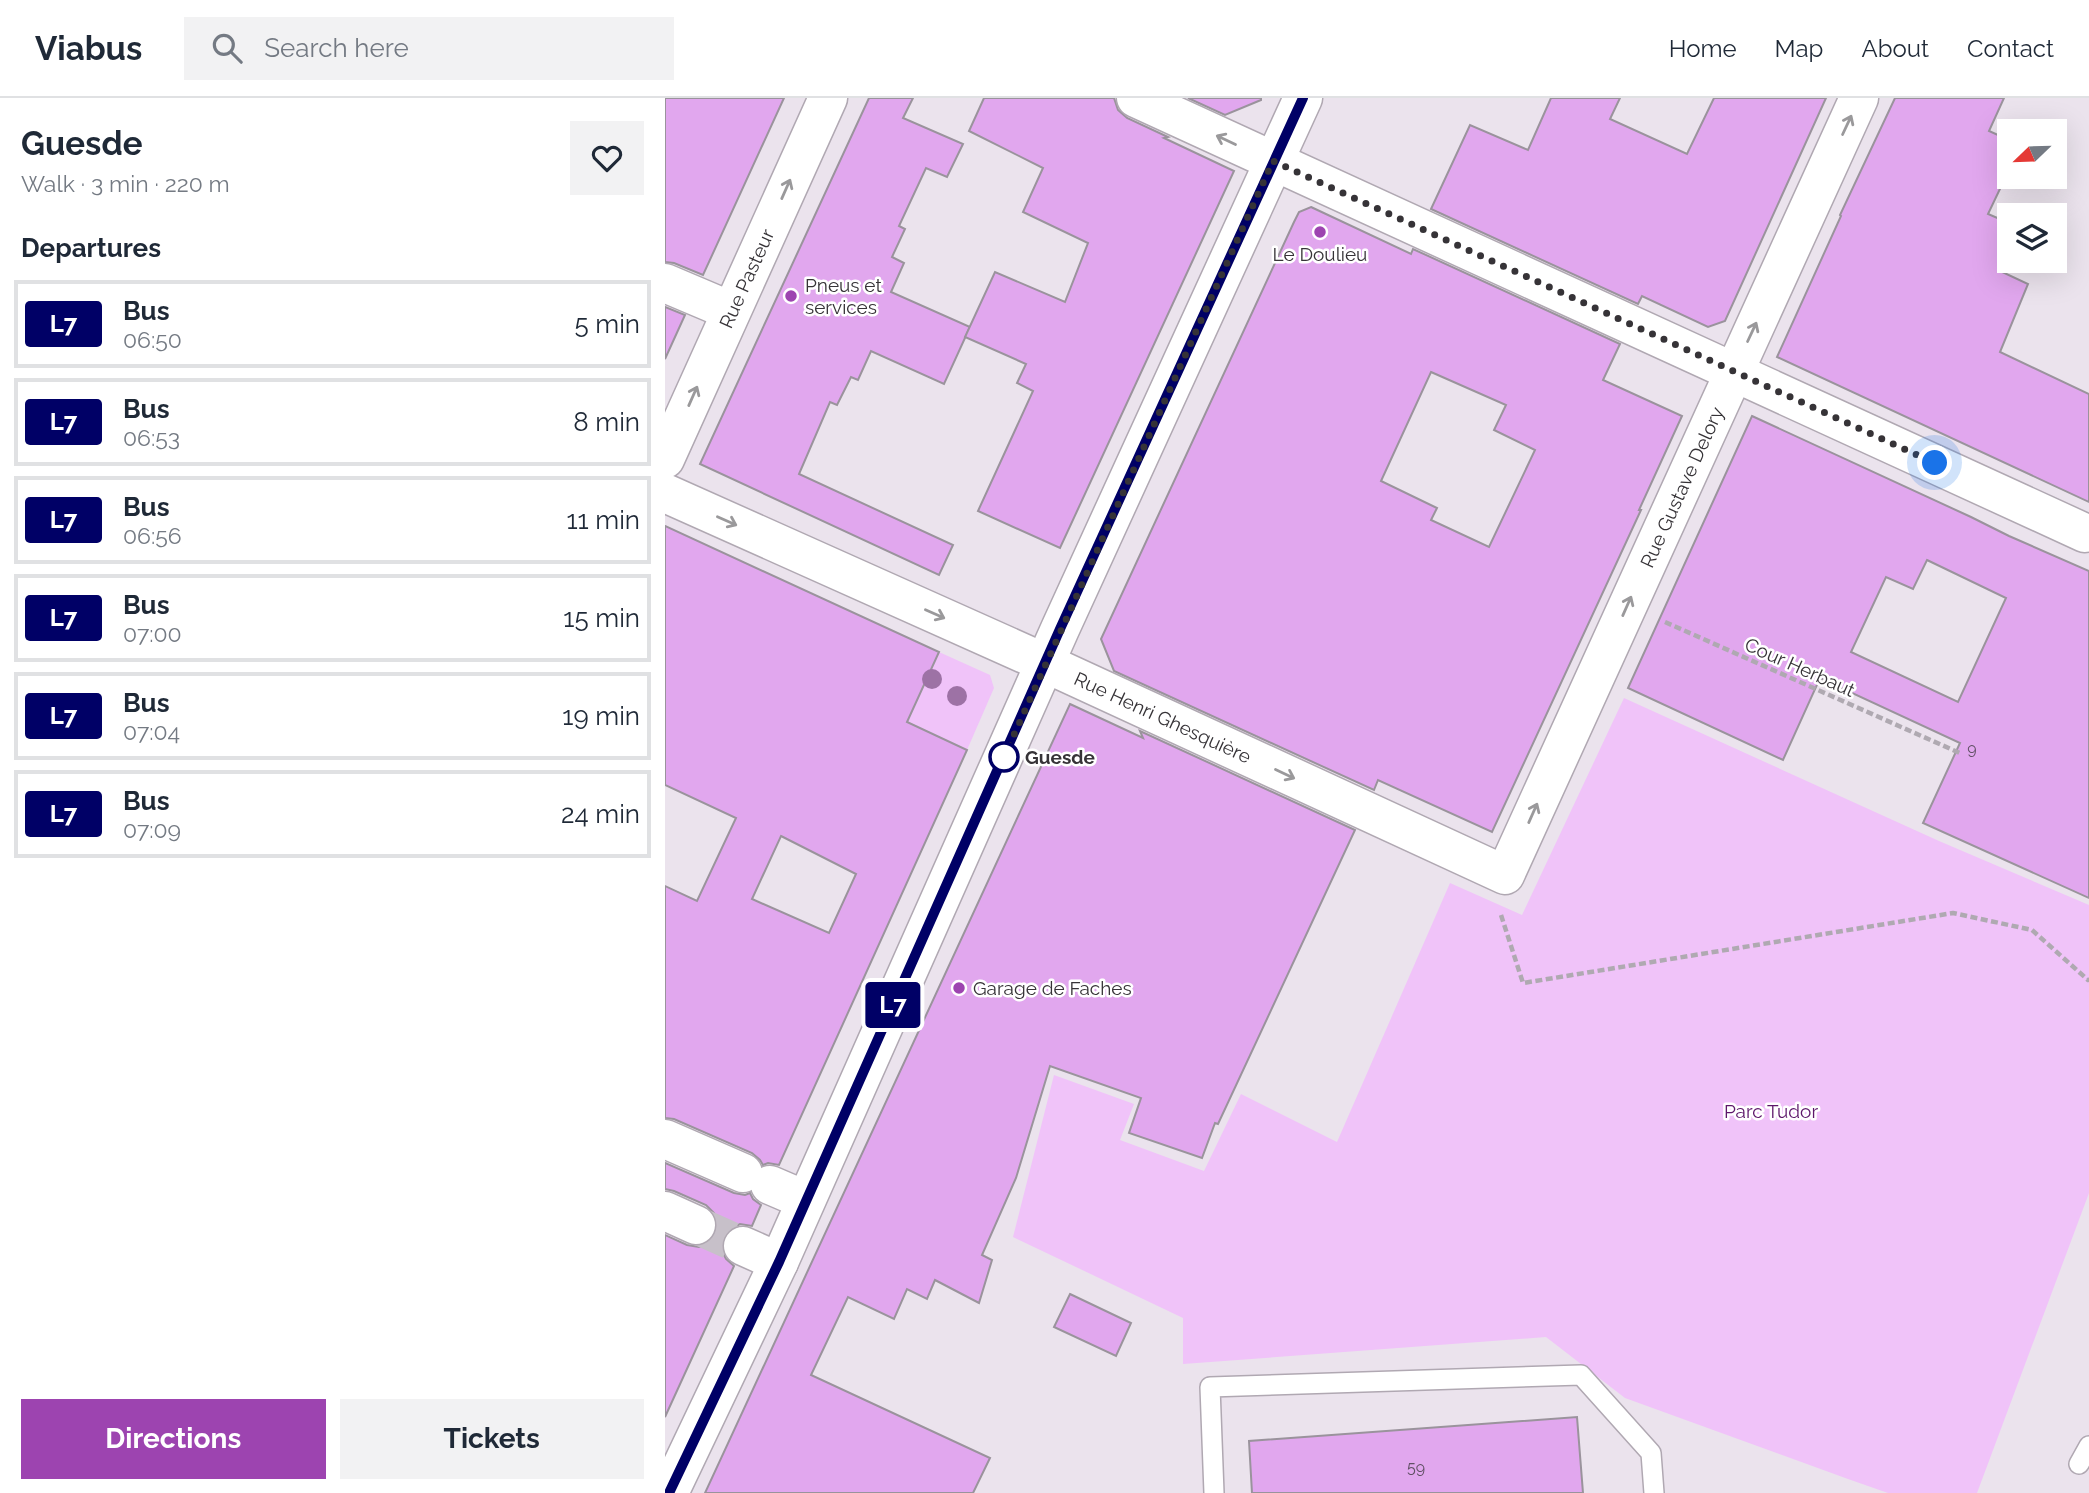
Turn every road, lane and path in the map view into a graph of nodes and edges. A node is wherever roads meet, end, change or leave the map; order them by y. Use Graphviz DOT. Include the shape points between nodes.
graph roads {
  1 [pos="828,98"];
  2 [pos="1136,98"];
  3 [pos="1303,98"];
  4 [pos="1859,98"];
  5 [pos="1273,161"];
  6 [pos="665,283"];
  7 [pos="731,311"];
  8 [pos="1735,371"];
  9 [pos="665,459"];
  10 [pos="665,493"];
  11 [pos="2085,533"];
  12 [pos="1627,605"];
  13 [pos="1045,663"];
  14 [pos="1962,754"];
  15 [pos="1501,890"];
  16 [pos="2089,979"];
  17 [pos="665,1139"];
  18 [pos="805,1200"];
  19 [pos="743,1246"];
  20 [pos="779,1262"];
  21 [pos="669,1493"];
  22 [pos="1214,1493"];
  23 [pos="1654,1493"];
  7 -- 1 [label="street, Rue Pasteur, one-way"];
  5 -- 2 [label="street, one-way"];
  3 -- 5 [label="street"];
  8 -- 4 [label="street, Rue Gustave Delory, one-way"];
  5 -- 8 [label="street"];
  5 -- 13 [label="street"];
  6 -- 7 [label="street"];
  9 -- 7 [label="street, Rue Pasteur, one-way"];
  8 -- 11 [label="street"];
  8 -- 12 [label="street, Rue Gustave Delory"];
  10 -- 13 [label="street, Rue Henri Ghesquière, one-way"];
  12 -- 14 [label="path, Cour Herbaut"];
  15 -- 12 [label="street, Rue Gustave Delory, one-way"];
  13 -- 15 [label="street, Rue Henri Ghesquière, one-way"];
  13 -- 18 [label="street"];
  15 -- 16 [label="path" via="1523,982 1953,913 2032,930"];
  17 -- 18 [label="street"];
  18 -- 20 [label="street"];
  19 -- 20 [label="street"];
  20 -- 21 [label="street"];
  22 -- 23 [label="lane" via="1210,1387 1581,1375 1651,1453"];
}
